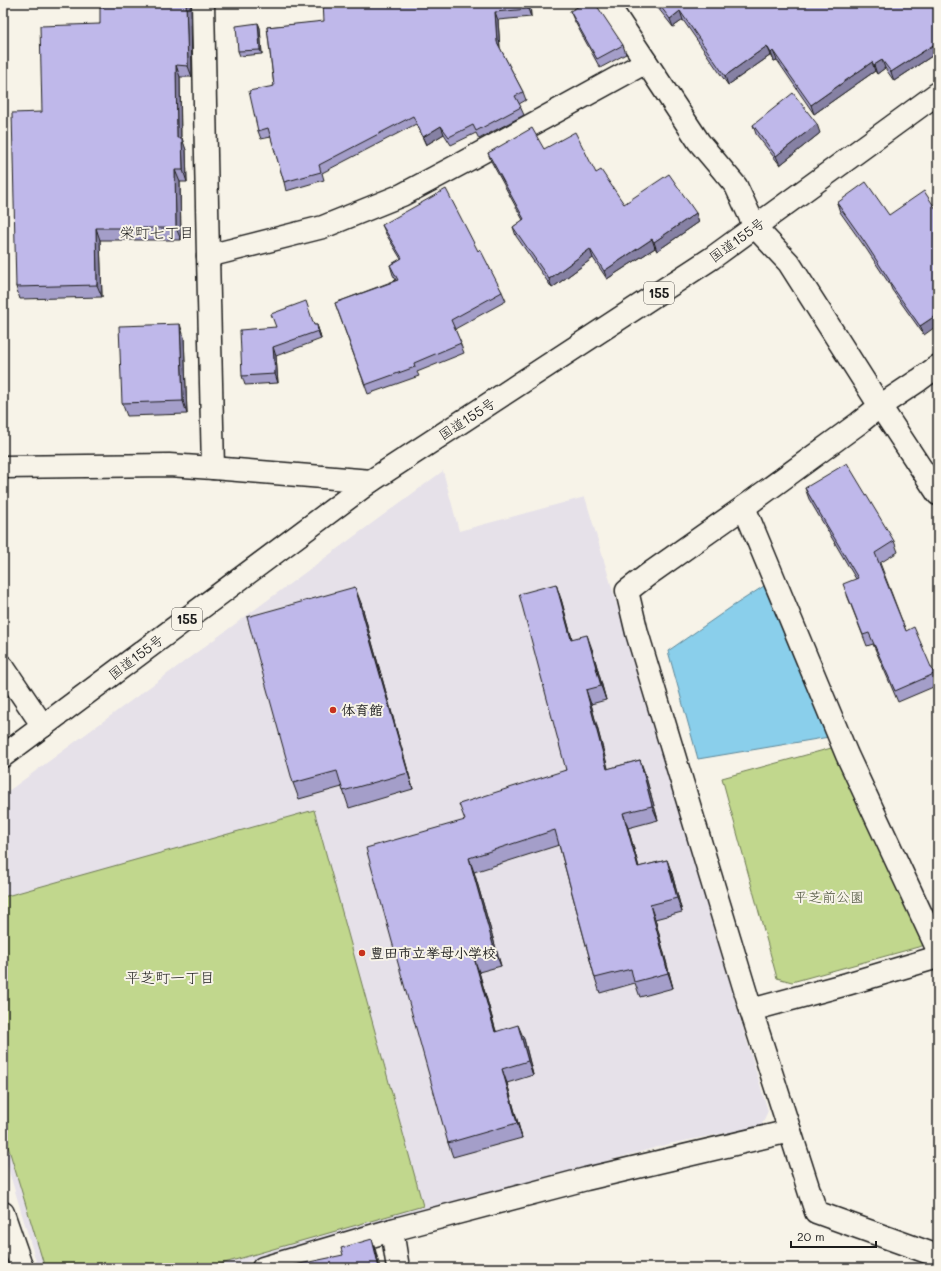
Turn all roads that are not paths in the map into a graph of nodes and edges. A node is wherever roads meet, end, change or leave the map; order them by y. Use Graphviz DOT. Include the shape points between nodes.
graph roads {
  1 [pos="203,3"];
  2 [pos="607,3"];
  3 [pos="646,62"];
  4 [pos="938,93"];
  5 [pos="755,227"];
  6 [pos="208,256"];
  7 [pos="938,366"];
  8 [pos="880,406"];
  9 [pos="3,466"];
  10 [pos="213,468"];
  11 [pos="371,481"];
  12 [pos="938,494"];
  13 [pos="744,507"];
  14 [pos="3,667"];
  15 [pos="43,726"];
  16 [pos="3,756"];
  17 [pos="938,950"];
  18 [pos="938,957"];
  19 [pos="751,1010"];
  20 [pos="790,1131"];
  21 [pos="3,1213"];
  22 [pos="392,1230"];
  23 [pos="938,1254"];
  24 [pos="22,1268"];
  25 [pos="263,1268"];
  26 [pos="398,1268"];
  1 -- 6 [label="main road"];
  2 -- 3 [label="main road"];
  3 -- 5 [label="main road" via="699,142 736,186"];
  3 -- 6 [label="main road" via="402,195 323,227"];
  4 -- 5 [label="main road, 国道155号 / 155"];
  5 -- 8 [label="main road" via="789,263"];
  5 -- 11 [label="main road, 国道155号 / 155" via="712,258"];
  6 -- 10 [label="main road"];
  7 -- 8 [label="main road"];
  8 -- 12 [label="main road"];
  8 -- 13 [label="main road"];
  9 -- 10 [label="main road" via="169,465"];
  10 -- 11 [label="main road"];
  11 -- 15 [label="main road, 国道155号 / 155"];
  13 -- 17 [label="main road" via="847,755"];
  13 -- 19 [label="main road" via="627,591 637,633"];
  14 -- 15 [label="main road"];
  15 -- 16 [label="main road, 国道155号 / 155"];
  18 -- 19 [label="main road"];
  19 -- 20 [label="main road"];
  20 -- 22 [label="main road" via="586,1178"];
  20 -- 23 [label="main road" via="816,1212"];
  21 -- 24 [label="main road"];
  22 -- 25 [label="main road"];
  22 -- 26 [label="main road"];
}
